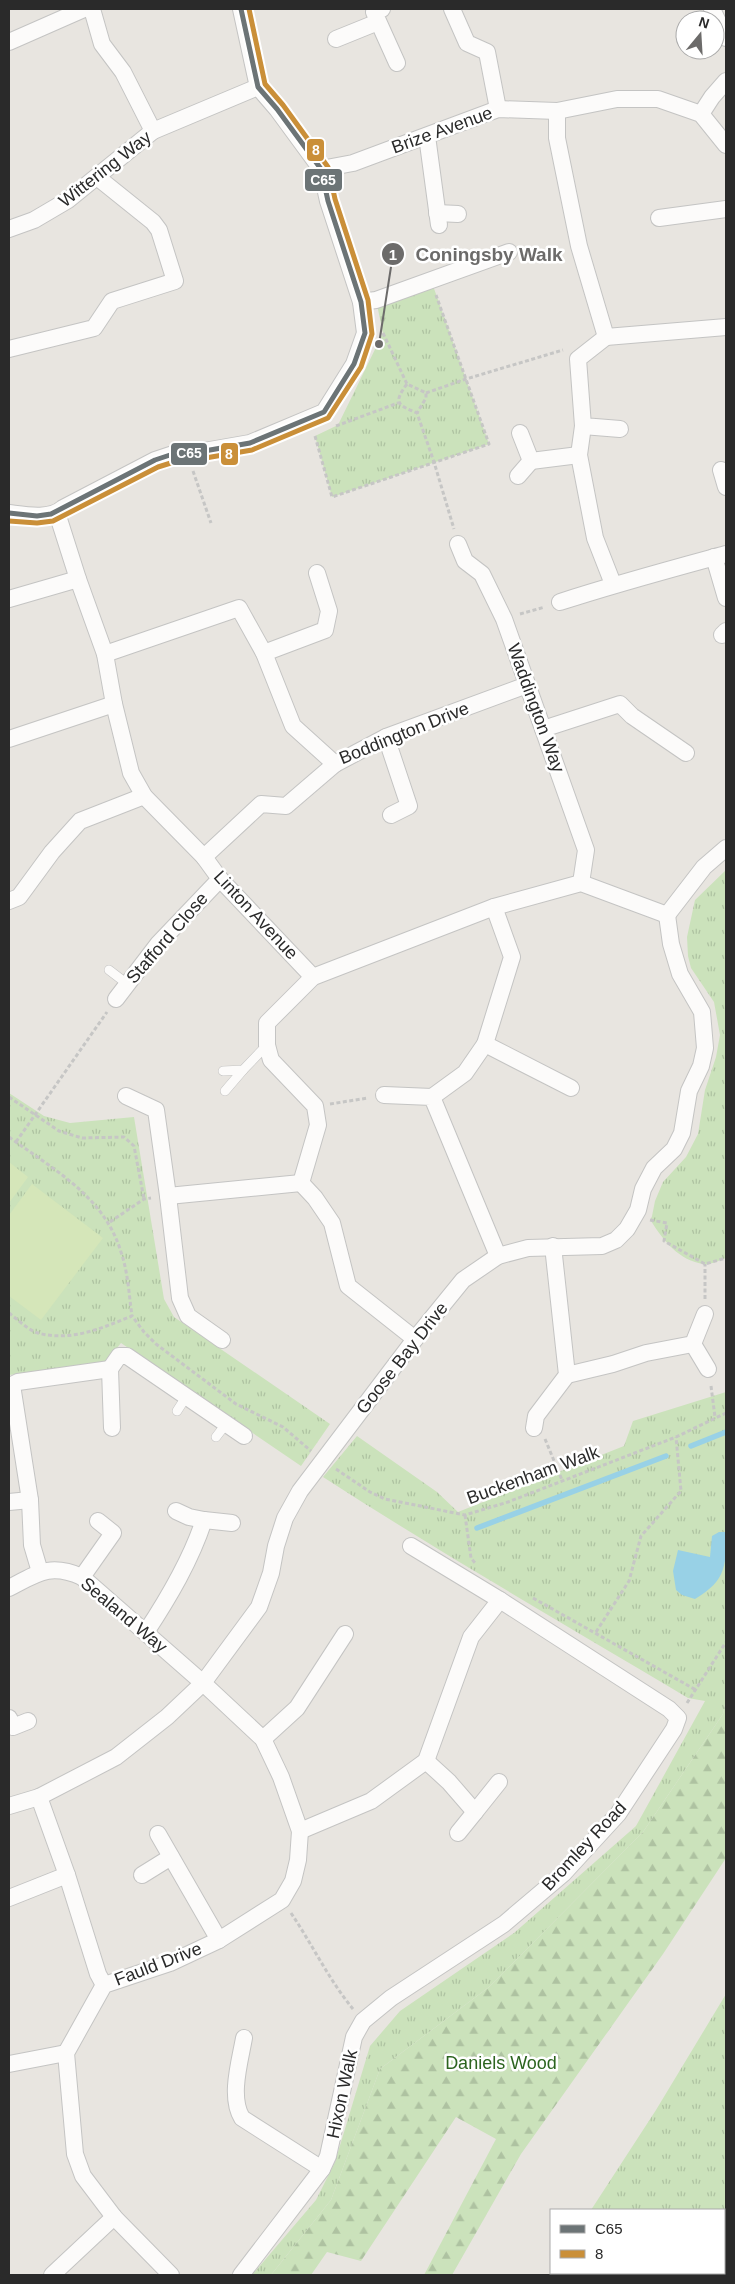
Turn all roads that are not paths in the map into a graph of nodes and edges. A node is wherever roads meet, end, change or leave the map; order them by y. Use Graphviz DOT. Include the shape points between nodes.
graph roads {
  1 [pos="84,9"];
  2 [pos="92,9"];
  3 [pos="240,9"];
  4 [pos="452,9"];
  5 [pos="712,9"];
  6 [pos="380,15"];
  7 [pos="726,38"];
  8 [pos="336,39"];
  9 [pos="9,42"];
  10 [pos="397,63"];
  11 [pos="726,81"];
  12 [pos="258,87"];
  13 [pos="498,109"];
  14 [pos="557,111"];
  15 [pos="701,114"];
  16 [pos="153,131"];
  17 [pos="427,136"];
  18 [pos="726,145"];
  19 [pos="321,169"];
  20 [pos="97,177"];
  21 [pos="726,210"];
  22 [pos="458,214"];
  23 [pos="660,218"];
  24 [pos="9,229"];
  25 [pos="509,252"];
  26 [pos="369,301"];
  27 [pos="726,327"];
  28 [pos="606,338"];
  29 [pos="9,349"];
  30 [pos="583,426"];
  31 [pos="620,429"];
  32 [pos="520,433"];
  33 [pos="579,455"];
  34 [pos="531,461"];
  35 [pos="721,470"];
  36 [pos="518,476"];
  37 [pos="723,489"];
  38 [pos="9,513"];
  39 [pos="57,513"];
  40 [pos="458,544"];
  41 [pos="720,556"];
  42 [pos="317,573"];
  43 [pos="78,579"];
  44 [pos="613,584"];
  45 [pos="726,598"];
  46 [pos="9,599"];
  47 [pos="560,602"];
  48 [pos="264,653"];
  49 [pos="105,654"];
  50 [pos="526,685"];
  51 [pos="114,704"];
  52 [pos="542,729"];
  53 [pos="386,737"];
  54 [pos="9,738"];
  55 [pos="686,753"];
  56 [pos="335,764"];
  57 [pos="144,796"];
  58 [pos="391,815"];
  59 [pos="726,848"];
  60 [pos="204,857"];
  61 [pos="220,879"];
  62 [pos="581,884"];
  63 [pos="9,901"];
  64 [pos="494,907"];
  65 [pos="667,915"];
  66 [pos="109,970"];
  67 [pos="312,976"];
  68 [pos="126,983"];
  69 [pos="116,999"];
  70 [pos="267,1044"];
  71 [pos="485,1044"];
  72 [pos="243,1070"];
  73 [pos="223,1071"];
  74 [pos="571,1088"];
  75 [pos="225,1091"];
  76 [pos="384,1095"];
  77 [pos="126,1096"];
  78 [pos="432,1097"];
  79 [pos="301,1183"];
  80 [pos="168,1196"];
  81 [pos="553,1246"];
  82 [pos="498,1256"];
  83 [pos="705,1314"];
  84 [pos="222,1340"];
  85 [pos="415,1340"];
  86 [pos="693,1344"];
  87 [pos="708,1368"];
  88 [pos="110,1369"];
  89 [pos="567,1375"];
  90 [pos="10,1385"];
  91 [pos="186,1397"];
  92 [pos="177,1411"];
  93 [pos="535,1422"];
  94 [pos="112,1428"];
  95 [pos="244,1436"];
  96 [pos="30,1500"];
  97 [pos="9,1502"];
  98 [pos="176,1511"];
  99 [pos="204,1520"];
  100 [pos="98,1521"];
  101 [pos="232,1523"];
  102 [pos="412,1546"];
  103 [pos="40,1572"];
  104 [pos="82,1577"];
  105 [pos="9,1588"];
  106 [pos="500,1600"];
  107 [pos="146,1632"];
  108 [pos="345,1634"];
  109 [pos="204,1682"];
  110 [pos="263,1739"];
  111 [pos="426,1760"];
  112 [pos="499,1782"];
  113 [pos="39,1797"];
  114 [pos="9,1806"];
  115 [pos="475,1812"];
  116 [pos="300,1831"];
  117 [pos="458,1833"];
  118 [pos="158,1834"];
  119 [pos="171,1857"];
  120 [pos="68,1875"];
  121 [pos="142,1875"];
  122 [pos="9,1898"];
  123 [pos="219,1940"];
  124 [pos="104,1985"];
  125 [pos="363,2021"];
  126 [pos="244,2038"];
  127 [pos="66,2053"];
  128 [pos="9,2064"];
  129 [pos="322,2169"];
  130 [pos="114,2217"];
  131 [pos="52,2275"];
  132 [pos="171,2275"];
  133 [pos="241,2275"];
  1 -- 9 [label="street"];
  2 -- 16 [label="street" via="102,44 122,72"];
  3 -- 12 [label="street"];
  4 -- 13 [label="street" via="467,42 487,52"];
  5 -- 7 [label="street"];
  6 -- 8 [label="street"];
  6 -- 10 [label="street"];
  11 -- 15 [label="street"];
  12 -- 16 [label="street, Wittering Way"];
  12 -- 19 [label="street"];
  13 -- 14 [label="street, Brize Avenue"];
  13 -- 17 [label="street, Brize Avenue"];
  14 -- 15 [label="street, Brize Avenue" via="617,99 658,99"];
  14 -- 28 [label="street" via="557,138 579,246"];
  15 -- 18 [label="street"];
  16 -- 20 [label="street, Wittering Way"];
  17 -- 19 [label="street, Brize Avenue" via="353,163"];
  17 -- 22 [label="street" via="438,219"];
  19 -- 26 [label="street" via="328,201"];
  20 -- 24 [label="street, Wittering Way" via="68,200 34,220"];
  20 -- 29 [label="street" via="159,230 175,281 112,301 94,328"];
  21 -- 23 [label="street"];
  25 -- 26 [label="street"];
  26 -- 39 [label="street" via="365,333 354,364 324,412 250,443 173,454 155,460"];
  27 -- 28 [label="street"];
  28 -- 30 [label="street" via="578,359"];
  30 -- 31 [label="street"];
  30 -- 33 [label="street"];
  32 -- 34 [label="street"];
  33 -- 34 [label="street"];
  33 -- 44 [label="street" via="595,538"];
  34 -- 36 [label="street"];
  35 -- 37 [label="street"];
  38 -- 39 [label="street" via="34,516"];
  39 -- 43 [label="street, Linton Avenue"];
  40 -- 50 [label="street, Waddington Way" via="465,561 482,574 504,619"];
  41 -- 44 [label="street"];
  41 -- 45 [label="street"];
  42 -- 48 [label="street" via="329,611 326,630"];
  43 -- 46 [label="street"];
  43 -- 49 [label="street, Linton Avenue"];
  44 -- 47 [label="street"];
  48 -- 49 [label="street, Boddington Drive" via="239,608"];
  48 -- 56 [label="street, Boddington Drive" via="293,726"];
  49 -- 51 [label="street, Linton Avenue"];
  50 -- 52 [label="street, Waddington Way"];
  50 -- 53 [label="street, Boddington Drive"];
  51 -- 54 [label="street"];
  51 -- 57 [label="street, Linton Avenue" via="131,773"];
  52 -- 55 [label="street" via="620,704"];
  52 -- 62 [label="street, Waddington Way" via="586,850"];
  53 -- 56 [label="street, Boddington Drive"];
  53 -- 58 [label="street" via="409,806"];
  56 -- 60 [label="street" via="286,806 261,804"];
  57 -- 60 [label="street, Linton Avenue"];
  57 -- 63 [label="street" via="80,821 19,897"];
  59 -- 65 [label="street" via="704,867"];
  60 -- 61 [label="street, Linton Avenue"];
  61 -- 67 [label="street, Linton Avenue"];
  61 -- 68 [label="street, Stafford Close"];
  62 -- 64 [label="street, Linton Avenue"];
  62 -- 65 [label="street"];
  64 -- 67 [label="street, Linton Avenue"];
  64 -- 71 [label="street" via="512,957"];
  65 -- 81 [label="street, Goose Bay Drive" via="680,974 702,1012 705,1048 701,1066 689,1091 682,1133 674,1148 654,1168 643,1189 638,1210 616,1240 602,1246"];
  66 -- 68 [label="lane"];
  67 -- 70 [label="street" via="267,1023"];
  68 -- 69 [label="street, Stafford Close"];
  70 -- 72 [label="lane"];
  70 -- 79 [label="street" via="271,1060 315,1106 318,1125"];
  71 -- 74 [label="street"];
  71 -- 78 [label="street" via="465,1073"];
  72 -- 73 [label="lane"];
  72 -- 75 [label="lane"];
  76 -- 78 [label="street"];
  77 -- 80 [label="street" via="156,1110"];
  78 -- 82 [label="street"];
  79 -- 80 [label="street"];
  79 -- 85 [label="street" via="332,1223 348,1286"];
  80 -- 84 [label="street" via="180,1298 188,1316"];
  81 -- 82 [label="street, Goose Bay Drive" via="528,1248"];
  81 -- 89 [label="street"];
  82 -- 85 [label="street, Goose Bay Drive" via="464,1280"];
  83 -- 86 [label="street"];
  85 -- 109 [label="street, Goose Bay Drive" via="300,1491 284,1518 259,1607"];
  86 -- 87 [label="street"];
  86 -- 89 [label="street"];
  88 -- 90 [label="street"];
  88 -- 91 [label="street" via="119,1356 127,1356"];
  88 -- 94 [label="street"];
  89 -- 93 [label="street"];
  90 -- 96 [label="street"];
  91 -- 92 [label="lane"];
  91 -- 95 [label="street" via="221,1430"];
  96 -- 97 [label="street"];
  96 -- 103 [label="street" via="32,1545"];
  98 -- 99 [label="street"];
  99 -- 101 [label="street"];
  99 -- 107 [label="street" via="197,1542 172,1592"];
  100 -- 104 [label="street" via="113,1533"];
  102 -- 106 [label="street, Bromley Road"];
  103 -- 104 [label="street, Sealand Way" via="64,1569"];
  103 -- 105 [label="street, Sealand Way"];
  104 -- 107 [label="street, Sealand Way"];
  106 -- 111 [label="street" via="471,1637"];
  106 -- 125 [label="street, Bromley Road" via="669,1709 678,1718 618,1814 563,1874 504,1924 390,1998"];
  107 -- 109 [label="street, Sealand Way"];
  108 -- 110 [label="street" via="297,1708"];
  109 -- 110 [label="street, Fauld Drive"];
  109 -- 113 [label="street, Goose Bay Drive" via="167,1717 116,1757"];
  110 -- 116 [label="street, Fauld Drive" via="281,1776"];
  111 -- 115 [label="street"];
  111 -- 116 [label="street" via="372,1801"];
  112 -- 115 [label="street"];
  113 -- 114 [label="street, Goose Bay Drive"];
  113 -- 120 [label="street"];
  115 -- 117 [label="street"];
  116 -- 123 [label="street, Fauld Drive" via="293,1881 282,1900"];
  118 -- 119 [label="street"];
  119 -- 121 [label="street"];
  119 -- 123 [label="street"];
  120 -- 122 [label="street"];
  120 -- 124 [label="street"];
  123 -- 124 [label="street, Fauld Drive" via="170,1963"];
  124 -- 127 [label="street, Fauld Drive"];
  125 -- 129 [label="street, Hixon Walk" via="354,2037 328,2156"];
  126 -- 129 [label="street" via="236,2108 242,2118"];
  127 -- 128 [label="street"];
  127 -- 130 [label="street" via="75,2154 83,2176"];
  129 -- 133 [label="street, Hixon Walk"];
  130 -- 131 [label="street"];
  130 -- 132 [label="street"];
}
